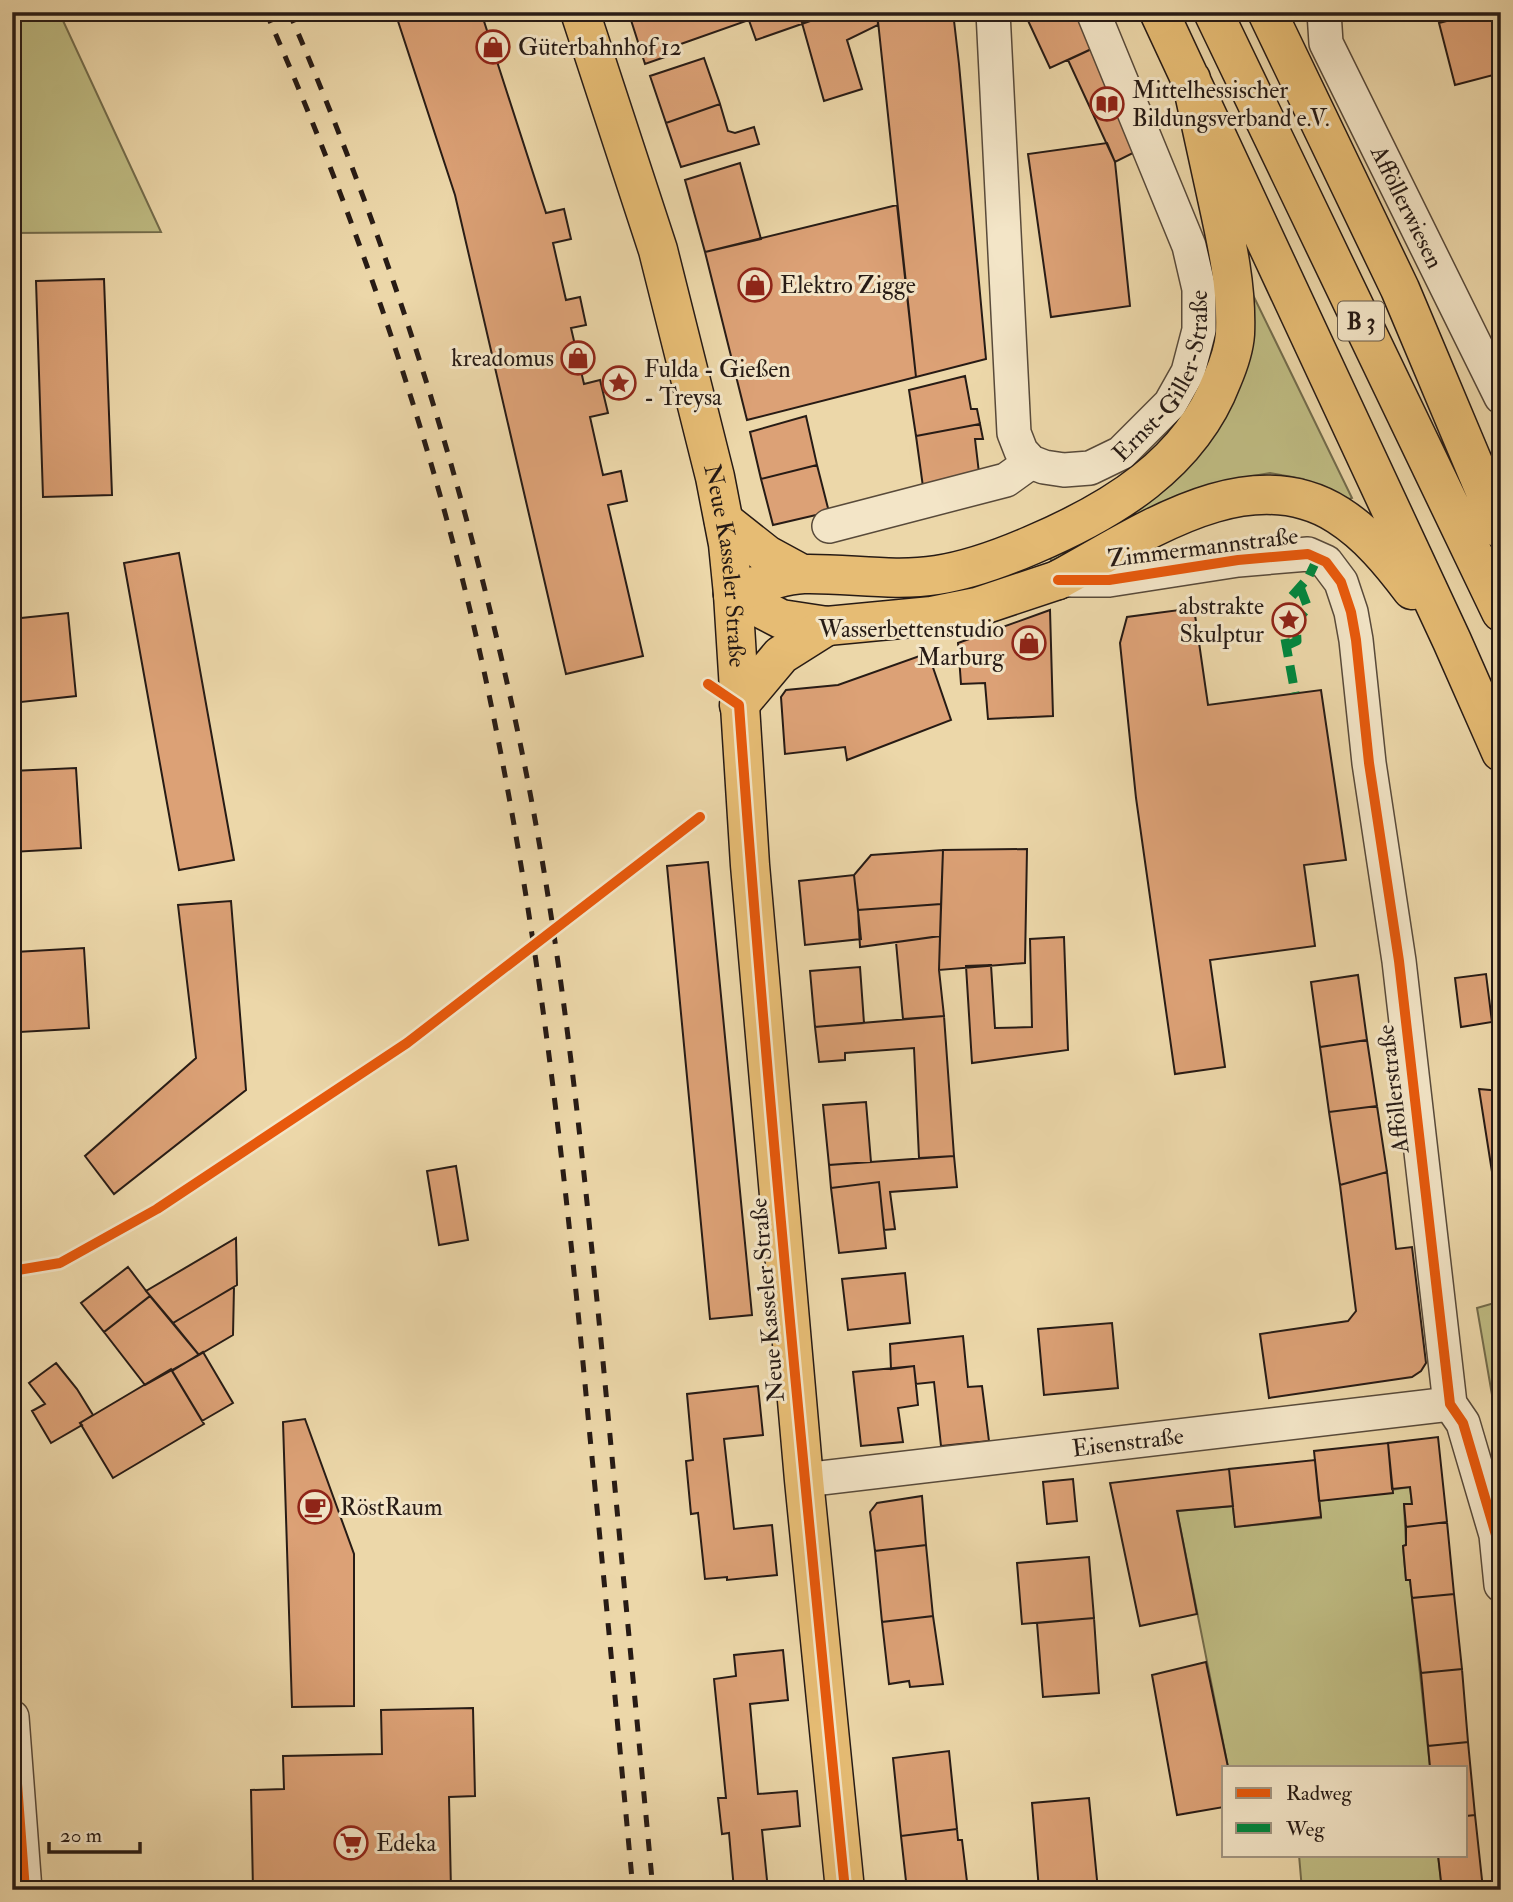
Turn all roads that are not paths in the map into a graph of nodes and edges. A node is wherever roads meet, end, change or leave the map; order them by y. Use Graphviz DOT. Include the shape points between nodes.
graph roads {
  1 [pos="580,12"];
  2 [pos="993,12"];
  3 [pos="1093,12"];
  4 [pos="1159,12"];
  5 [pos="1267,12"];
  6 [pos="1324,12"];
  7 [pos="1217,21"];
  8 [pos="1184,63"];
  9 [pos="1501,397"];
  10 [pos="1031,462"];
  11 [pos="723,520"];
  12 [pos="829,526"];
  13 [pos="1501,529"];
  14 [pos="802,574"];
  15 [pos="1058,580"];
  16 [pos="1341,583"];
  17 [pos="733,594"];
  18 [pos="1501,612"];
  19 [pos="827,626"];
  20 [pos="1452,641"];
  21 [pos="738,705"];
  22 [pos="1501,752"];
  23 [pos="1450,1404"];
  24 [pos="804,1480"];
  25 [pos="1501,1585"];
  26 [pos="12,1717"];
  27 [pos="25,1890"];
  28 [pos="845,1890"];
  1 -- 11 [label="main road, Neue Kasseler Straße" via="658,250"];
  2 -- 10 [label="street" via="1014,433"];
  3 -- 10 [label="street, Ernst-Giller-Straße" via="1189,246 1199,289 1199,330 1188,372 1170,404 1121,453 1090,468 1064,470"];
  4 -- 8 [label="main road, B 3"];
  5 -- 13 [label="main road, B 3" via="1400,289"];
  6 -- 9 [label="street, Afföllerwiesen" via="1326,43"];
  7 -- 18 [label="main road, B 3"];
  8 -- 14 [label="main road" via="1235,293 1235,337 1227,368 1196,430 1135,491 1070,528 999,558 934,576"];
  8 -- 20 [label="main road, B 3"];
  10 -- 12 [label="street" via="1006,480"];
  11 -- 14 [label="main road" via="767,555"];
  11 -- 17 [label="main road, Neue Kasseler Straße"];
  14 -- 17 [label="main road"];
  15 -- 16 [label="street, Zimmermannstraße" via="1109,580 1308,554 1335,572"];
  15 -- 19 [label="main road" via="977,607 932,616"];
  15 -- 20 [label="main road" via="1212,502 1285,495 1335,513 1379,548"];
  16 -- 23 [label="street, Afföllerstraße" via="1356,640 1399,961"];
  17 -- 19 [label="main road" via="781,619"];
  17 -- 21 [label="main road, Neue Kasseler Straße"];
  19 -- 21 [label="main road" via="780,655"];
  20 -- 22 [label="main road, B 3"];
  21 -- 24 [label="main road, Neue Kasseler Straße"];
  23 -- 24 [label="street, Eisenstraße"];
  23 -- 25 [label="street, Afföllerstraße" via="1462,1423 1496,1535"];
  24 -- 28 [label="main road, Neue Kasseler Straße"];
  26 -- 27 [label="street"];
}
